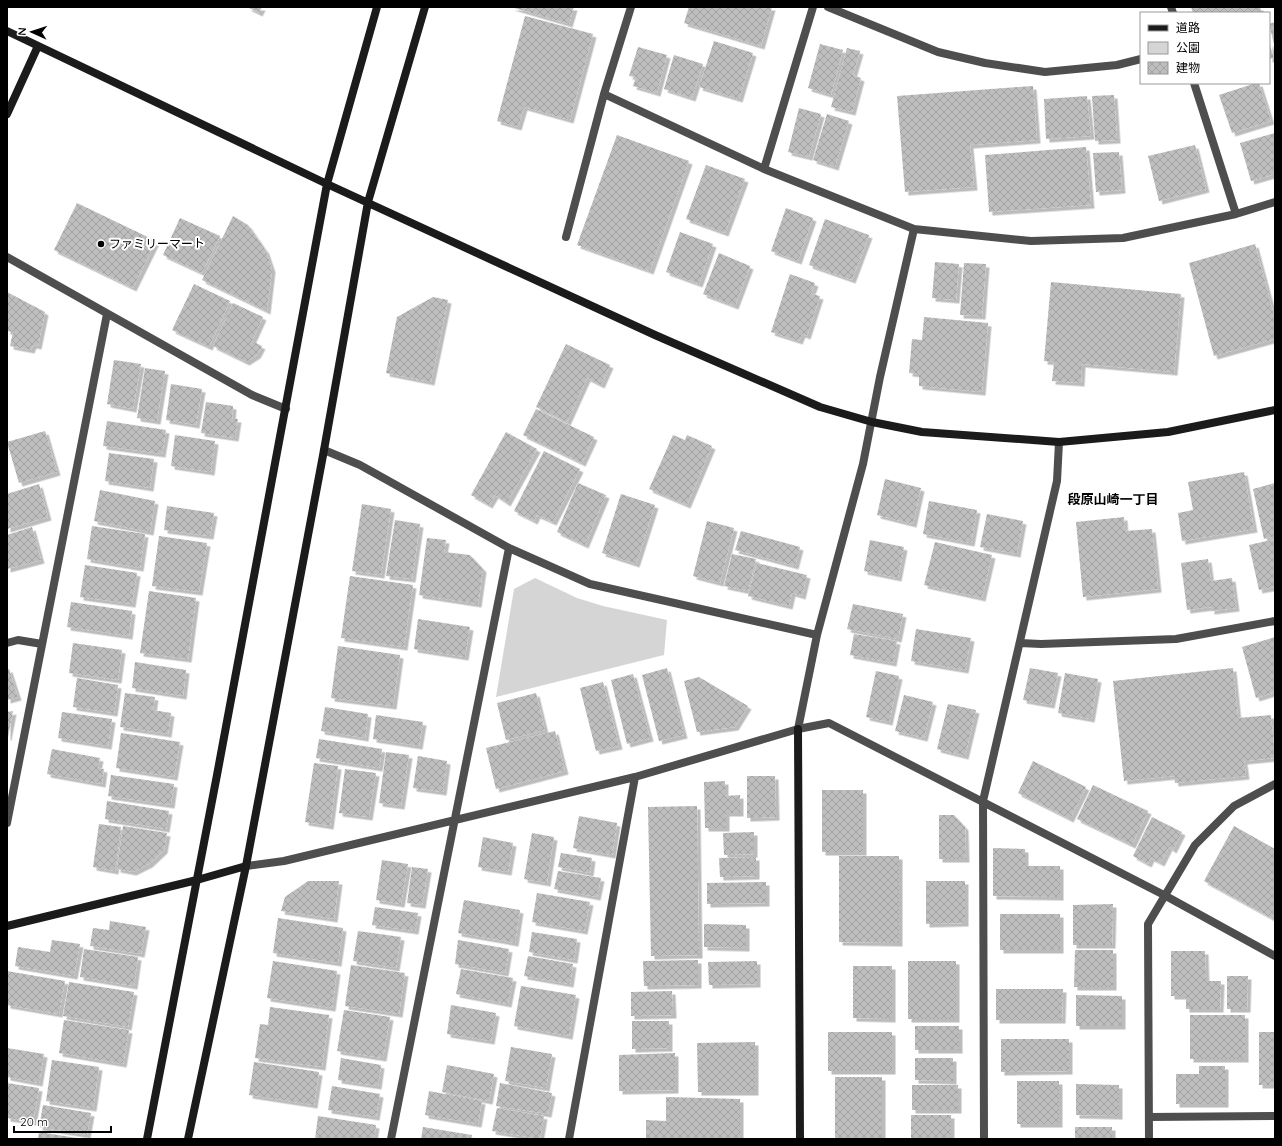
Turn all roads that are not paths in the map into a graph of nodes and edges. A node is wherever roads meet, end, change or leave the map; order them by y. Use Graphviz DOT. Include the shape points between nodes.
graph roads {
  1 [pos="378,7"];
  2 [pos="425,7"];
  3 [pos="631,7"];
  4 [pos="813,7"];
  5 [pos="828,7"];
  6 [pos="7,31"];
  7 [pos="38,46"];
  8 [pos="1140,59"];
  9 [pos="1194,84"];
  10 [pos="604,94"];
  11 [pos="7,114"];
  12 [pos="764,168"];
  13 [pos="327,184"];
  14 [pos="368,202"];
  15 [pos="1275,202"];
  16 [pos="1236,214"];
  17 [pos="914,229"];
  18 [pos="566,237"];
  19 [pos="7,257"];
  20 [pos="107,314"];
  21 [pos="286,409"];
  22 [pos="1275,410"];
  23 [pos="872,422"];
  24 [pos="1060,442"];
  25 [pos="324,450"];
  26 [pos="508,548"];
  27 [pos="1275,621"];
  28 [pos="817,636"];
  29 [pos="7,643"];
  30 [pos="1020,643"];
  31 [pos="42,644"];
  32 [pos="798,729"];
  33 [pos="635,777"];
  34 [pos="1275,784"];
  35 [pos="983,801"];
  36 [pos="456,820"];
  37 [pos="7,822"];
  38 [pos="246,866"];
  39 [pos="197,880"];
  40 [pos="1164,895"];
  41 [pos="7,926"];
  42 [pos="1275,956"];
  43 [pos="1275,1116"];
  44 [pos="1149,1117"];
  45 [pos="147,1139"];
  46 [pos="188,1139"];
  47 [pos="391,1139"];
  48 [pos="569,1139"];
  49 [pos="800,1139"];
  50 [pos="984,1139"];
  51 [pos="1149,1139"];
  1 -- 13 [label="street"];
  2 -- 14 [label="street"];
  3 -- 10 [label="street"];
  4 -- 12 [label="street"];
  5 -- 8 [label="street" via="938,52 985,63 1045,72 1117,65"];
  6 -- 7 [label="street"];
  7 -- 11 [label="street"];
  7 -- 13 [label="street"];
  9 -- 16 [label="street"];
  10 -- 12 [label="street"];
  10 -- 18 [label="street"];
  12 -- 17 [label="street"];
  13 -- 14 [label="street"];
  13 -- 21 [label="street"];
  14 -- 23 [label="street" via="752,378 820,407"];
  14 -- 25 [label="street"];
  15 -- 16 [label="street"];
  16 -- 17 [label="street" via="1123,238 1031,241"];
  17 -- 23 [label="street"];
  19 -- 20 [label="street"];
  20 -- 21 [label="street" via="252,395"];
  20 -- 31 [label="street"];
  21 -- 39 [label="street"];
  22 -- 24 [label="street" via="1168,432"];
  23 -- 24 [label="street" via="922,432"];
  23 -- 28 [label="street"];
  24 -- 30 [label="street" via="1057,481"];
  25 -- 26 [label="street" via="360,465"];
  25 -- 38 [label="street"];
  26 -- 28 [label="street" via="590,584"];
  26 -- 36 [label="street"];
  27 -- 30 [label="street" via="1176,639"];
  28 -- 32 [label="street"];
  29 -- 31 [label="street" via="18,640"];
  30 -- 35 [label="street"];
  31 -- 37 [label="street"];
  32 -- 33 [label="street"];
  32 -- 35 [label="street" via="829,723"];
  32 -- 49 [label="street"];
  33 -- 36 [label="street"];
  33 -- 48 [label="street"];
  34 -- 40 [label="street" via="1234,806 1196,845"];
  35 -- 40 [label="street"];
  35 -- 50 [label="street"];
  36 -- 38 [label="street" via="284,861"];
  36 -- 47 [label="street"];
  38 -- 39 [label="street"];
  38 -- 46 [label="street"];
  39 -- 41 [label="street"];
  39 -- 45 [label="street"];
  40 -- 42 [label="street"];
  40 -- 44 [label="street" via="1148,924"];
  43 -- 44 [label="street"];
  44 -- 51 [label="street"];
}
